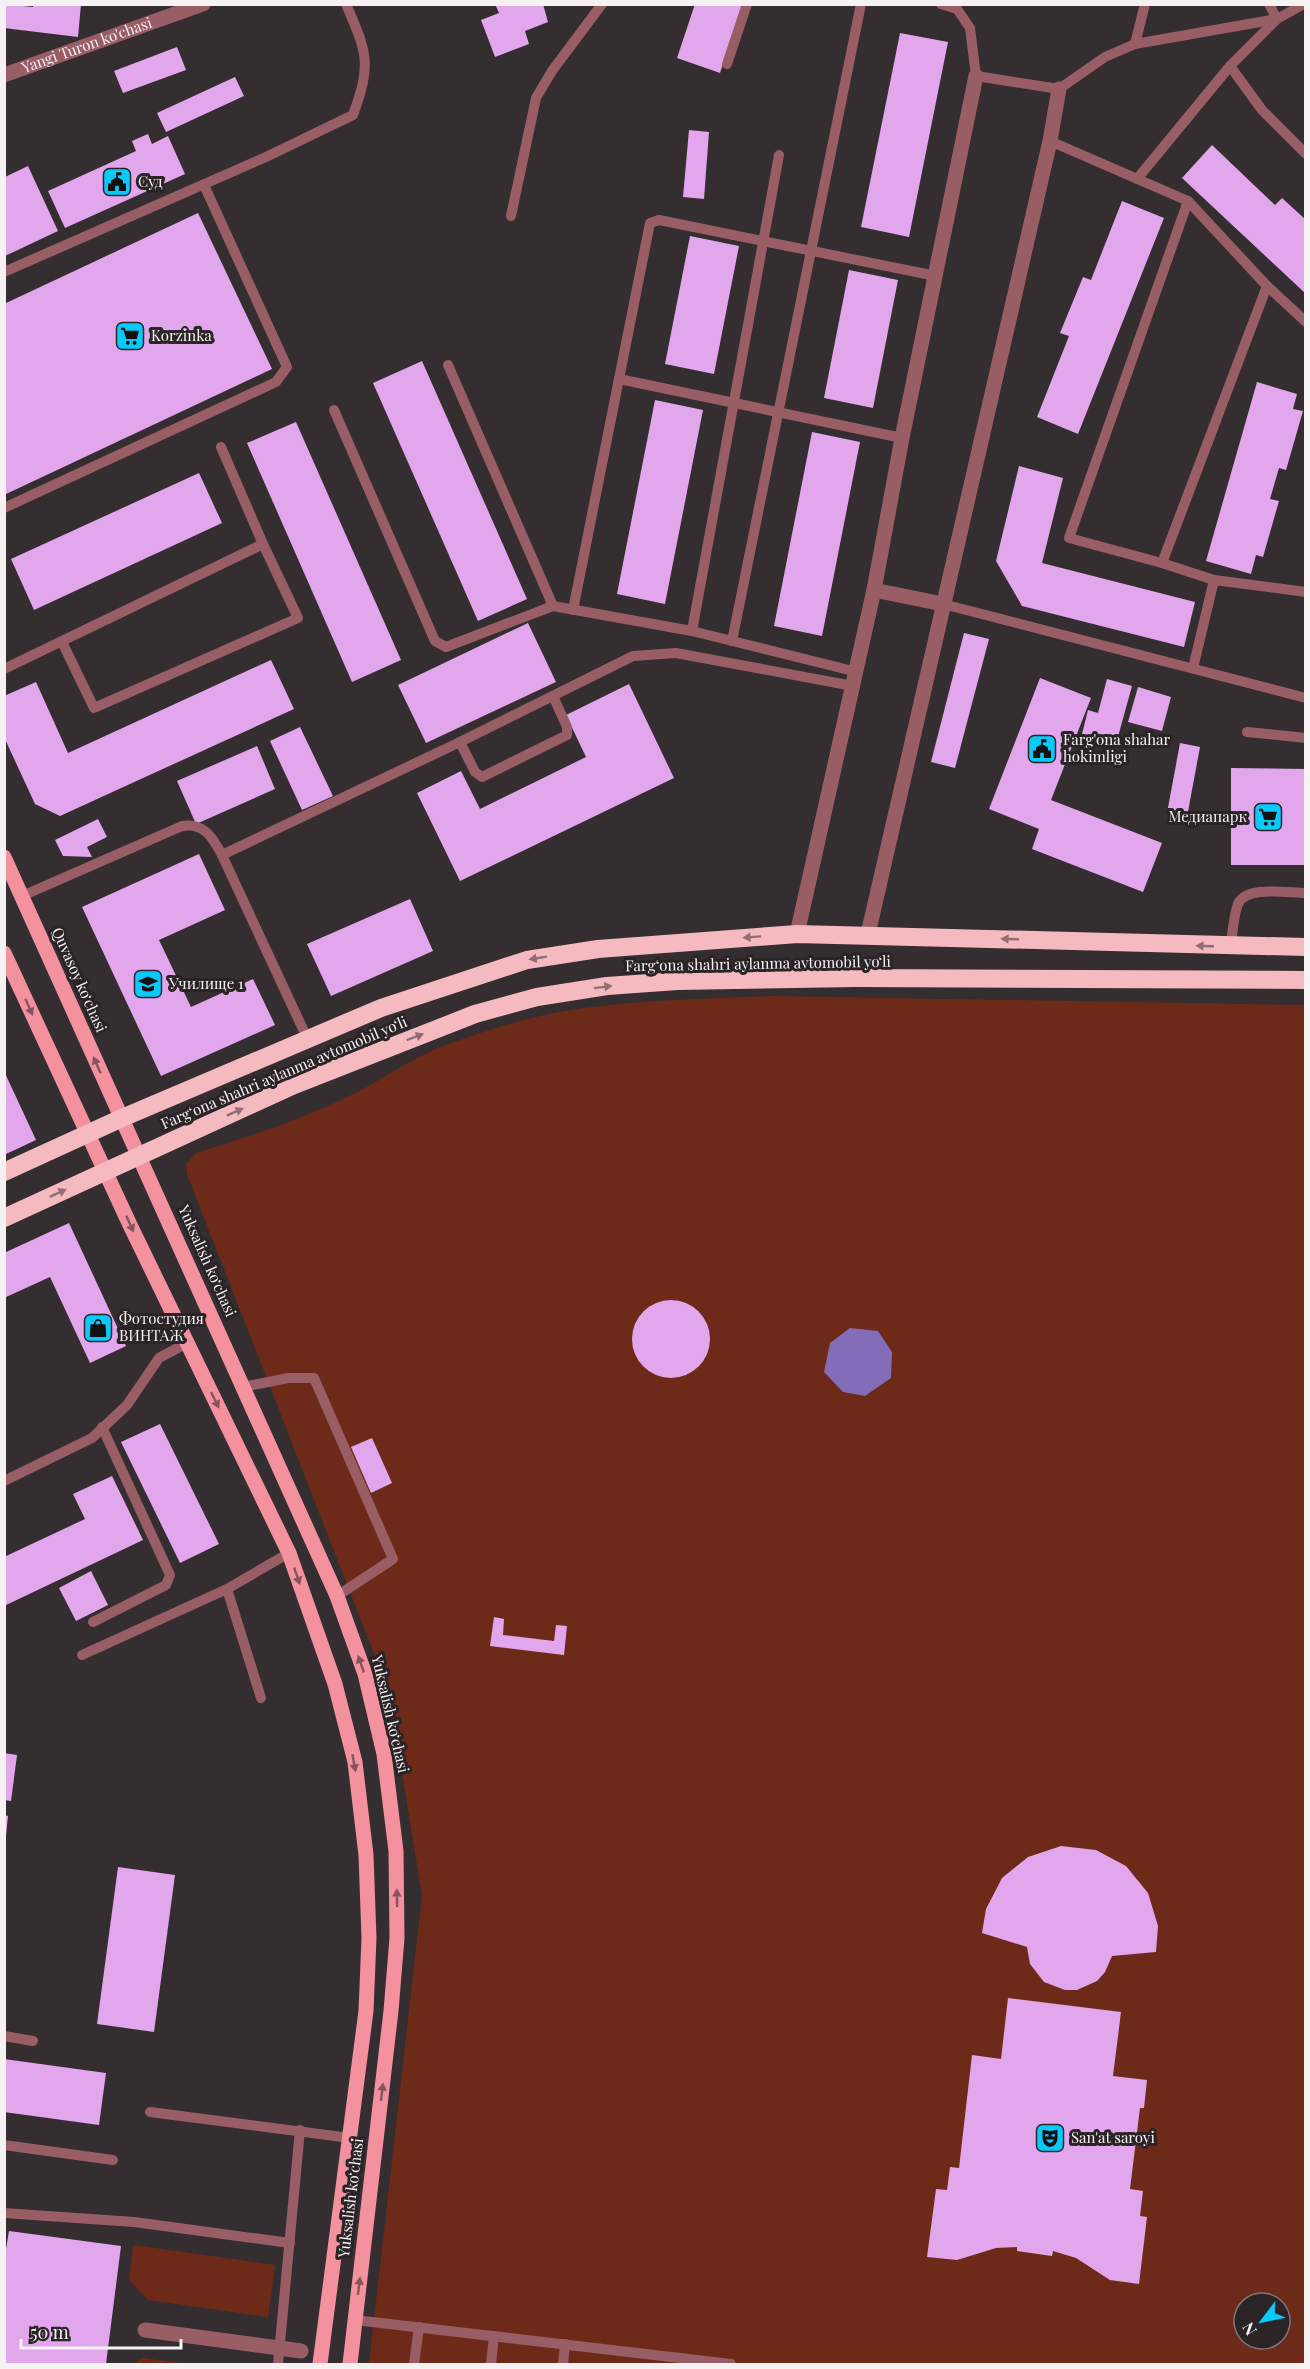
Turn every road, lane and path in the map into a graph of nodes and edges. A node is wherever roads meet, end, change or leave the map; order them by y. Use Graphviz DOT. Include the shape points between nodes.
graph roads {
  1 [pos="203,4"];
  2 [pos="346,4"];
  3 [pos="602,4"];
  4 [pos="747,4"];
  5 [pos="861,4"];
  6 [pos="941,4"];
  7 [pos="1145,4"];
  8 [pos="1269,4"];
  9 [pos="1304,4"];
  10 [pos="1277,19"];
  11 [pos="1135,44"];
  12 [pos="727,63"];
  13 [pos="1230,66"];
  14 [pos="4,75"];
  15 [pos="976,76"];
  16 [pos="1059,89"];
  17 [pos="1050,141"];
  18 [pos="1305,154"];
  19 [pos="779,155"];
  20 [pos="1137,179"];
  21 [pos="204,185"];
  22 [pos="1188,201"];
  23 [pos="511,216"];
  24 [pos="763,239"];
  25 [pos="810,249"];
  26 [pos="4,272"];
  27 [pos="936,276"];
  28 [pos="1267,286"];
  29 [pos="1305,322"];
  30 [pos="448,365"];
  31 [pos="619,379"];
  32 [pos="734,403"];
  33 [pos="334,410"];
  34 [pos="780,413"];
  35 [pos="902,438"];
  36 [pos="220,447"];
  37 [pos="4,508"];
  38 [pos="264,544"];
  39 [pos="1162,563"];
  40 [pos="1214,580"];
  41 [pos="874,590"];
  42 [pos="1305,592"];
  43 [pos="943,604"];
  44 [pos="553,606"];
  45 [pos="573,610"];
  46 [pos="692,631"];
  47 [pos="732,641"];
  48 [pos="62,642"];
  49 [pos="1193,668"];
  50 [pos="4,669"];
  51 [pos="855,679"];
  52 [pos="553,696"];
  53 [pos="1305,698"];
  54 [pos="1247,732"];
  55 [pos="1305,738"];
  56 [pos="460,742"];
  57 [pos="222,855"];
  58 [pos="4,857"];
  59 [pos="1305,893"];
  60 [pos="22,896"];
  61 [pos="797,934"];
  62 [pos="868,934"];
  63 [pos="1230,947"];
  64 [pos="1305,947"];
  65 [pos="4,953"];
  66 [pos="1305,980"];
  67 [pos="308,1040"];
  68 [pos="122,1118"];
  69 [pos="87,1133"];
  70 [pos="139,1155"];
  71 [pos="105,1171"];
  72 [pos="4,1172"];
  73 [pos="4,1218"];
  74 [pos="187,1342"];
  75 [pos="243,1387"];
  76 [pos="102,1427"];
  77 [pos="4,1481"];
  78 [pos="289,1553"];
  79 [pos="227,1589"];
  80 [pos="337,1596"];
  81 [pos="93,1622"];
  82 [pos="82,1654"];
  83 [pos="261,1698"];
  84 [pos="4,2036"];
  85 [pos="33,2041"];
  86 [pos="150,2112"];
  87 [pos="300,2130"];
  88 [pos="350,2138"];
  89 [pos="4,2145"];
  90 [pos="113,2160"];
  91 [pos="4,2213"];
  92 [pos="290,2243"];
  93 [pos="356,2320"];
  94 [pos="419,2327"];
  95 [pos="145,2330"];
  96 [pos="494,2336"];
  97 [pos="566,2344"];
  98 [pos="280,2349"];
  99 [pos="301,2351"];
  100 [pos="278,2364"];
  101 [pos="320,2364"];
  102 [pos="350,2364"];
  103 [pos="414,2364"];
  104 [pos="491,2364"];
  105 [pos="563,2364"];
  106 [pos="731,2364"];
  1 -- 14 [label="street, Yangi Turon ko'chasi"];
  2 -- 21 [label="lane" via="364,47 365,82 353,115"];
  3 -- 23 [label="lane" via="536,98"];
  4 -- 12 [label="lane"];
  5 -- 25 [label="lane"];
  6 -- 15 [label="lane" via="957,9 970,28"];
  7 -- 11 [label="lane"];
  8 -- 10 [label="lane"];
  9 -- 10 [label="lane"];
  10 -- 11 [label="lane"];
  10 -- 13 [label="lane"];
  11 -- 16 [label="lane" via="1105,57"];
  13 -- 18 [label="lane" via="1262,110"];
  13 -- 20 [label="lane"];
  15 -- 16 [label="lane"];
  15 -- 27 [label="street"];
  16 -- 17 [label="street"];
  17 -- 20 [label="lane"];
  17 -- 43 [label="street"];
  19 -- 24 [label="lane"];
  20 -- 22 [label="lane"];
  21 -- 26 [label="lane"];
  21 -- 37 [label="lane" via="287,367 276,382"];
  22 -- 28 [label="lane"];
  22 -- 39 [label="lane" via="1070,538"];
  24 -- 25 [label="lane"];
  24 -- 31 [label="lane" via="659,220 650,223"];
  24 -- 32 [label="lane"];
  25 -- 27 [label="lane"];
  25 -- 34 [label="lane"];
  27 -- 35 [label="street"];
  28 -- 29 [label="lane"];
  28 -- 39 [label="lane"];
  30 -- 44 [label="lane"];
  31 -- 32 [label="lane"];
  31 -- 45 [label="lane"];
  32 -- 34 [label="lane"];
  32 -- 46 [label="lane"];
  33 -- 44 [label="lane" via="435,641 446,647"];
  34 -- 35 [label="lane"];
  34 -- 47 [label="lane"];
  35 -- 41 [label="street"];
  36 -- 38 [label="lane"];
  38 -- 48 [label="lane"];
  38 -- 48 [label="lane" via="298,618 94,708"];
  39 -- 40 [label="lane"];
  40 -- 42 [label="lane"];
  40 -- 49 [label="lane"];
  41 -- 43 [label="street"];
  41 -- 51 [label="street"];
  43 -- 49 [label="lane"];
  43 -- 62 [label="street"];
  44 -- 45 [label="lane"];
  45 -- 46 [label="lane"];
  46 -- 47 [label="lane"];
  47 -- 51 [label="lane"];
  48 -- 50 [label="lane"];
  49 -- 53 [label="lane"];
  51 -- 52 [label="lane" via="676,653 633,656"];
  51 -- 61 [label="street"];
  52 -- 56 [label="lane"];
  52 -- 56 [label="lane" via="567,735 482,777 475,772"];
  54 -- 55 [label="lane"];
  56 -- 57 [label="lane"];
  57 -- 60 [label="lane" via="212,836 201,828 182,826"];
  57 -- 67 [label="lane"];
  58 -- 60 [label="main road, Quvasoy koʻchasi"];
  59 -- 63 [label="lane" via="1255,892 1243,897"];
  68 -- 60 [label="main road, Quvasoy koʻchasi, one-way"];
  61 -- 62 [label="highway, Fargʻona shahri aylanma avtomobil yoʻli"];
  61 -- 67 [label="highway, Fargʻona shahri aylanma avtomobil yoʻli, one-way" via="598,949 527,960 381,1008"];
  63 -- 62 [label="highway, Fargʻona shahri aylanma avtomobil yoʻli, one-way"];
  63 -- 64 [label="highway, Fargʻona shahri aylanma avtomobil yoʻli"];
  65 -- 69 [label="main road, one-way"];
  70 -- 66 [label="highway, Fargʻona shahri aylanma avtomobil yoʻli, one-way" via="393,1045 537,996 677,981"];
  67 -- 68 [label="highway, Fargʻona shahri aylanma avtomobil yoʻli"];
  68 -- 69 [label="highway, Fargʻona shahri aylanma avtomobil yoʻli"];
  68 -- 70 [label="main road, Yuksalish koʻchasi"];
  69 -- 71 [label="main road, Yuksalish koʻchasi"];
  69 -- 72 [label="highway, Fargʻona shahri aylanma avtomobil yoʻli"];
  70 -- 71 [label="highway, Fargʻona shahri aylanma avtomobil yoʻli"];
  70 -- 75 [label="main road, Yuksalish koʻchasi"];
  73 -- 71 [label="highway, Fargʻona shahri aylanma avtomobil yoʻli, one-way"];
  71 -- 74 [label="main road, Yuksalish koʻchasi, one-way"];
  74 -- 76 [label="lane" via="159,1358 128,1405"];
  74 -- 78 [label="main road, Yuksalish koʻchasi, one-way"];
  75 -- 80 [label="main road, Yuksalish koʻchasi"];
  75 -- 80 [label="lane" via="288,1378 314,1378 393,1559"];
  76 -- 77 [label="lane" via="92,1438"];
  76 -- 81 [label="lane" via="170,1575 166,1585"];
  78 -- 79 [label="lane"];
  78 -- 88 [label="main road, Yuksalish koʻchasi, one-way" via="335,1684 355,1762 366,1855 366,2011"];
  79 -- 82 [label="lane"];
  79 -- 83 [label="lane"];
  93 -- 80 [label="main road, Yuksalish koʻchasi, one-way" via="391,2011 397,1938 396,1851 384,1754 365,1674"];
  84 -- 85 [label="lane"];
  86 -- 87 [label="lane"];
  87 -- 88 [label="lane"];
  87 -- 92 [label="lane"];
  88 -- 101 [label="main road, Yuksalish koʻchasi"];
  89 -- 90 [label="lane"];
  91 -- 92 [label="lane" via="134,2222"];
  92 -- 98 [label="lane"];
  93 -- 94 [label="lane"];
  93 -- 102 [label="main road, Yuksalish koʻchasi"];
  94 -- 96 [label="lane"];
  94 -- 103 [label="lane"];
  95 -- 98 [label="street"];
  96 -- 97 [label="lane"];
  96 -- 104 [label="lane"];
  97 -- 105 [label="lane"];
  97 -- 106 [label="lane"];
  98 -- 99 [label="street"];
  98 -- 100 [label="lane"];
}
